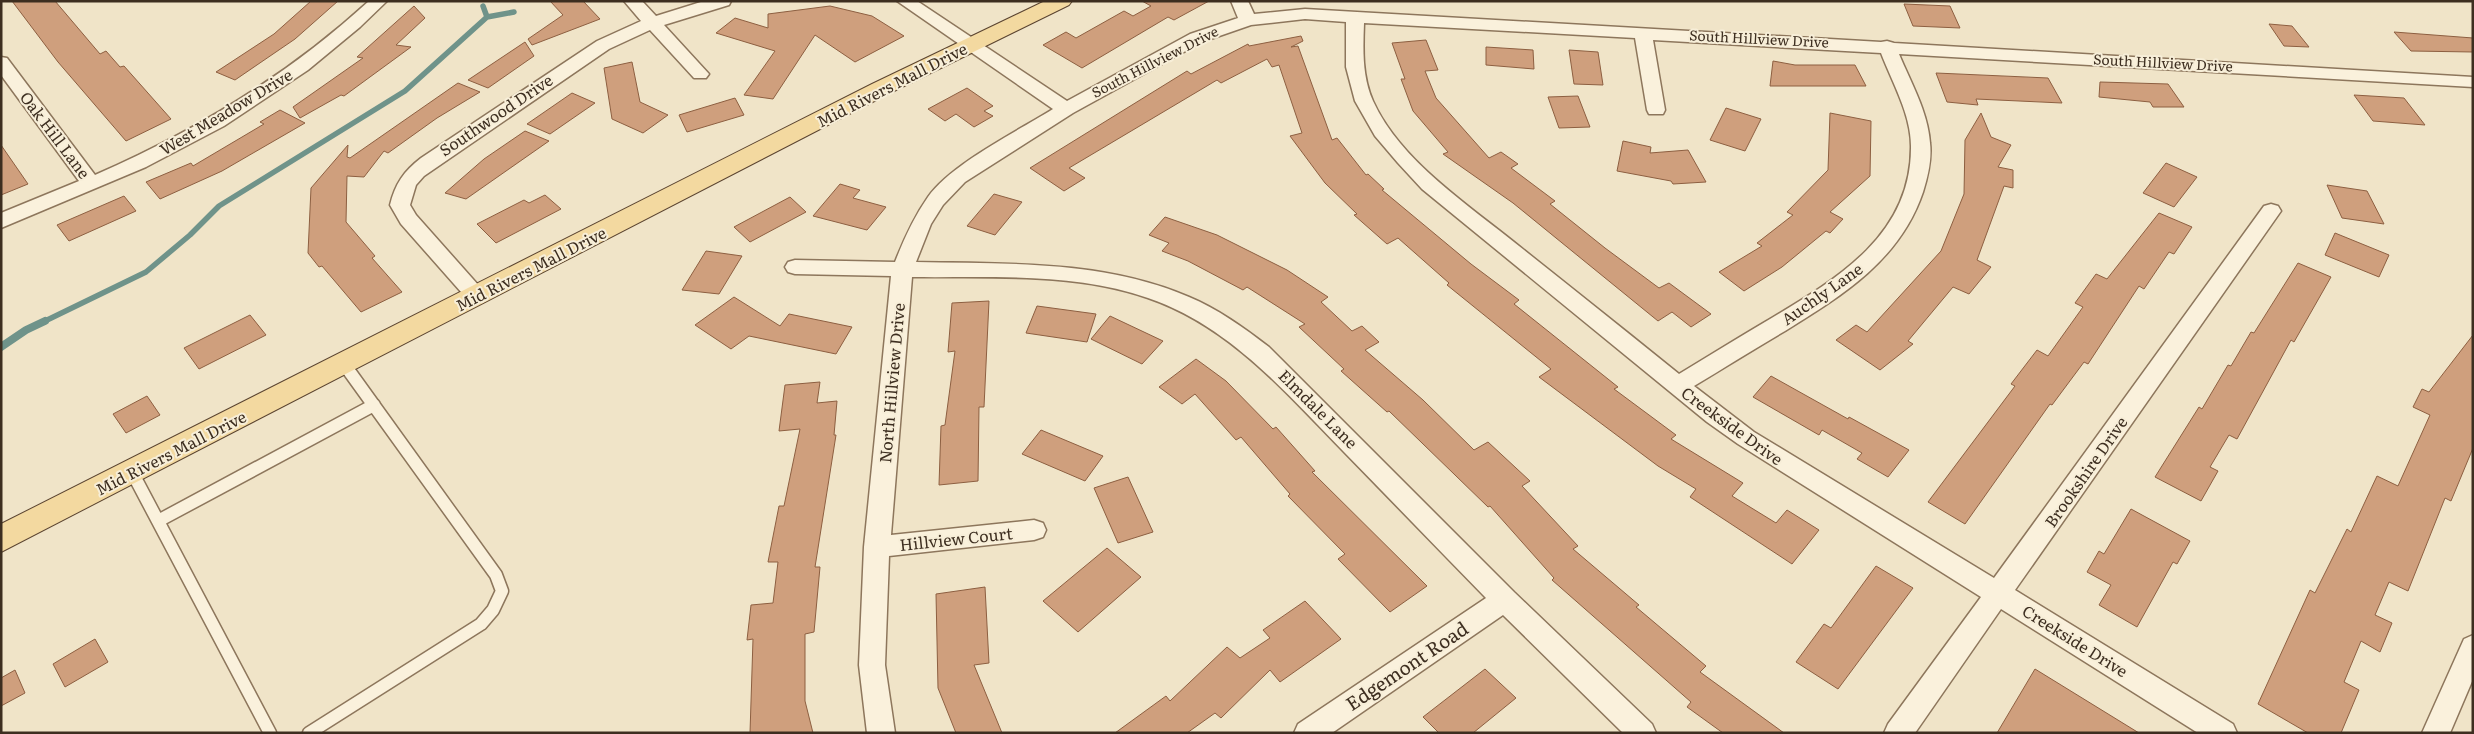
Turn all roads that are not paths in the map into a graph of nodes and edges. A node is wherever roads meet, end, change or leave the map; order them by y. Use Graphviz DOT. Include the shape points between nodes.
graph roads {
  1 [pos="379,1"];
  2 [pos="632,1"];
  3 [pos="723,1"];
  4 [pos="905,1"];
  5 [pos="1062,1"];
  6 [pos="1239,1"];
  7 [pos="1356,17"];
  8 [pos="1248,20"];
  9 [pos="652,23"];
  10 [pos="1643,33"];
  11 [pos="971,44"];
  12 [pos="1887,46"];
  13 [pos="1,62"];
  14 [pos="700,74"];
  15 [pos="2473,82"];
  16 [pos="1066,109"];
  17 [pos="1656,110"];
  18 [pos="91,183"];
  19 [pos="2271,211"];
  20 [pos="1,221"];
  21 [pos="795,267"];
  22 [pos="902,270"];
  23 [pos="477,296"];
  24 [pos="344,364"];
  25 [pos="1677,386"];
  26 [pos="374,405"];
  27 [pos="132,472"];
  28 [pos="158,521"];
  29 [pos="1034,530"];
  30 [pos="1,539"];
  31 [pos="877,547"];
  32 [pos="1999,595"];
  33 [pos="1505,600"];
  34 [pos="2473,646"];
  35 [pos="270,733"];
  36 [pos="309,733"];
  37 [pos="881,733"];
  38 [pos="1308,733"];
  39 [pos="1642,733"];
  40 [pos="1898,733"];
  41 [pos="2223,733"];
  42 [pos="2436,733"];
  1 -- 18 [label="street, West Meadow Drive" via="320,53 260,96 159,153"];
  2 -- 9 [label="street"];
  3 -- 9 [label="street, Southwood Drive"];
  4 -- 11 [label="street"];
  5 -- 11 [label="main road, Mid Rivers Mall Drive"];
  6 -- 8 [label="street"];
  7 -- 8 [label="street, South Hillview Drive" via="1305,14"];
  7 -- 10 [label="street, South Hillview Drive"];
  7 -- 25 [label="street, Creekside Drive" via="1355,68 1363,98 1378,127 1396,150 1429,184"];
  8 -- 16 [label="street, South Hillview Drive" via="1196,38"];
  9 -- 14 [label="street"];
  9 -- 23 [label="street, Southwood Drive" via="590,52 411,176 403,189 400,205 408,219"];
  10 -- 12 [label="street, South Hillview Drive"];
  10 -- 17 [label="street"];
  11 -- 16 [label="street"];
  11 -- 23 [label="main road, Mid Rivers Mall Drive"];
  12 -- 15 [label="street, South Hillview Drive"];
  12 -- 25 [label="street, Auchly Lane" via="1913,113 1921,145 1918,175 1906,210 1888,238 1856,274 1808,307"];
  13 -- 18 [label="street, Oak Hill Lane"];
  16 -- 22 [label="street, North Hillview Drive" via="958,177 936,200 921,224"];
  18 -- 20 [label="street, West Meadow Drive"];
  19 -- 32 [label="street, Brookshire Drive"];
  21 -- 22 [label="street, Elmdale Lane"];
  22 -- 31 [label="street, North Hillview Drive"];
  22 -- 33 [label="street, Elmdale Lane" via="1086,276 1137,287 1181,302 1228,328 1261,352"];
  23 -- 24 [label="main road, Mid Rivers Mall Drive"];
  24 -- 26 [label="lane"];
  24 -- 27 [label="main road, Mid Rivers Mall Drive"];
  25 -- 32 [label="street, Creekside Drive" via="1753,443"];
  26 -- 28 [label="lane"];
  26 -- 36 [label="lane" via="496,574 502,591 493,610 481,624"];
  27 -- 28 [label="lane"];
  27 -- 30 [label="main road, Mid Rivers Mall Drive"];
  28 -- 35 [label="lane"];
  29 -- 31 [label="street, Hillview Court"];
  31 -- 37 [label="street, North Hillview Drive" via="872,665"];
  32 -- 40 [label="street, Brookshire Drive"];
  32 -- 41 [label="street, Creekside Drive"];
  33 -- 38 [label="street, Edgemont Road"];
  33 -- 39 [label="street, Elmdale Lane"];
  34 -- 42 [label="street"];
}
